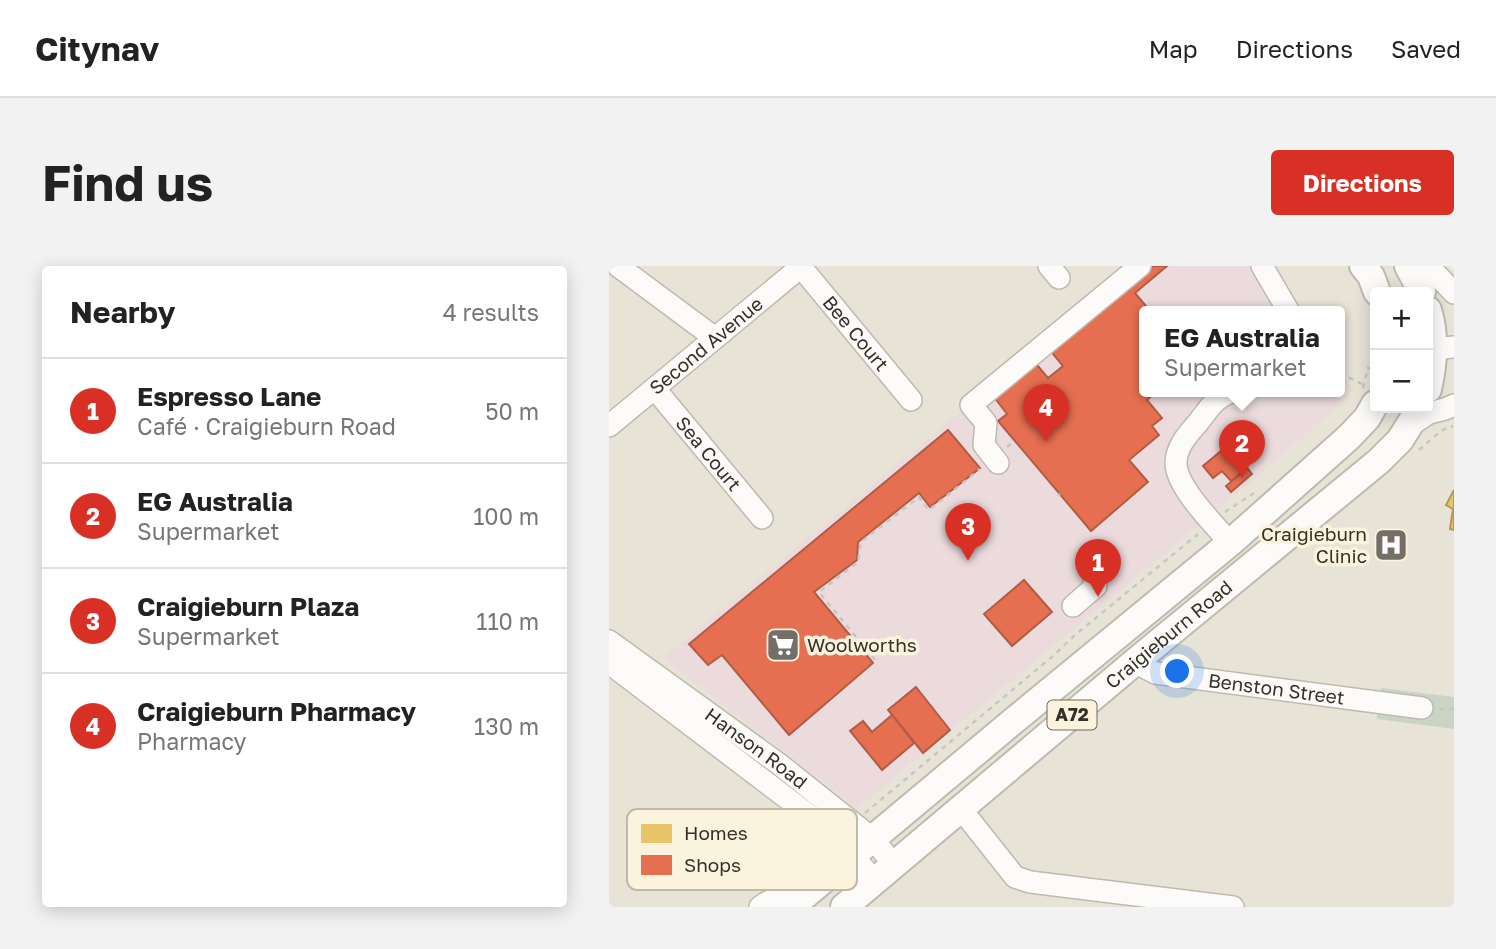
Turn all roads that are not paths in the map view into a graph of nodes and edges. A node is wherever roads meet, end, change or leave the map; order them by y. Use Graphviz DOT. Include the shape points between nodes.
graph roads {
  1 [pos="618,266"];
  2 [pos="1140,266"];
  3 [pos="1262,266"];
  4 [pos="1363,266"];
  5 [pos="1408,266"];
  6 [pos="1425,266"];
  7 [pos="801,267"];
  8 [pos="1375,287"];
  9 [pos="1419,287"];
  10 [pos="1454,293"];
  11 [pos="1286,306"];
  12 [pos="1433,330"];
  13 [pos="715,338"];
  14 [pos="1438,349"];
  15 [pos="1433,367"];
  16 [pos="655,389"];
  17 [pos="1367,393"];
  18 [pos="1229,397"];
  19 [pos="911,400"];
  20 [pos="1452,409"];
  21 [pos="1415,416"];
  22 [pos="609,426"];
  23 [pos="996,460"];
  24 [pos="762,518"];
  25 [pos="1230,543"];
  26 [pos="1250,567"];
  27 [pos="1094,579"];
  28 [pos="1073,606"];
  29 [pos="609,641"];
  30 [pos="1136,661"];
  31 [pos="609,663"];
  32 [pos="1422,708"];
  33 [pos="803,809"];
  34 [pos="819,809"];
  35 [pos="961,809"];
  36 [pos="857,833"];
  37 [pos="857,850"];
  38 [pos="884,873"];
  39 [pos="807,890"];
  40 [pos="795,904"];
  41 [pos="760,907"];
  42 [pos="843,907"];
  43 [pos="1233,907"];
  1 -- 13 [label="street"];
  2 -- 23 [label="street" via="971,405 986,423 984,445"];
  3 -- 11 [label="street"];
  4 -- 8 [label="main road"];
  5 -- 9 [label="main road"];
  6 -- 10 [label="street"];
  7 -- 13 [label="street, Second Avenue"];
  7 -- 19 [label="street, Bee Court"];
  12 -- 14 [label="main road"];
  13 -- 16 [label="street, Second Avenue"];
  14 -- 15 [label="main road"];
  16 -- 22 [label="street, Second Avenue"];
  16 -- 24 [label="street, Sea Court"];
  17 -- 25 [label="main road, Craigieburn Road / A72" via="1367,418"];
  18 -- 25 [label="street" via="1220,410 1202,418 1188,433 1176,462 1179,481"];
  20 -- 21 [label="street"];
  21 -- 26 [label="main road, Craigieburn Road / A72" via="1379,461"];
  25 -- 26 [label="main road"];
  25 -- 36 [label="main road, Craigieburn Road / A72"];
  26 -- 30 [label="main road, Craigieburn Road / A72"];
  27 -- 28 [label="street" via="1096,586"];
  29 -- 34 [label="street, Hanson Road" via="779,764"];
  30 -- 32 [label="street, Benston Street" via="1163,674"];
  30 -- 35 [label="main road, Craigieburn Road / A72"];
  31 -- 33 [label="street, Hanson Road"];
  35 -- 38 [label="main road, Craigieburn Road / A72"];
  35 -- 43 [label="street" via="1015,877"];
  37 -- 38 [label="street, Hanson Road"];
  38 -- 42 [label="main road, Craigieburn Road / A72"];
  39 -- 40 [label="main road, Craigieburn Road / A72"];
  40 -- 41 [label="street, Craigieburn Road" via="773,898"];
}
